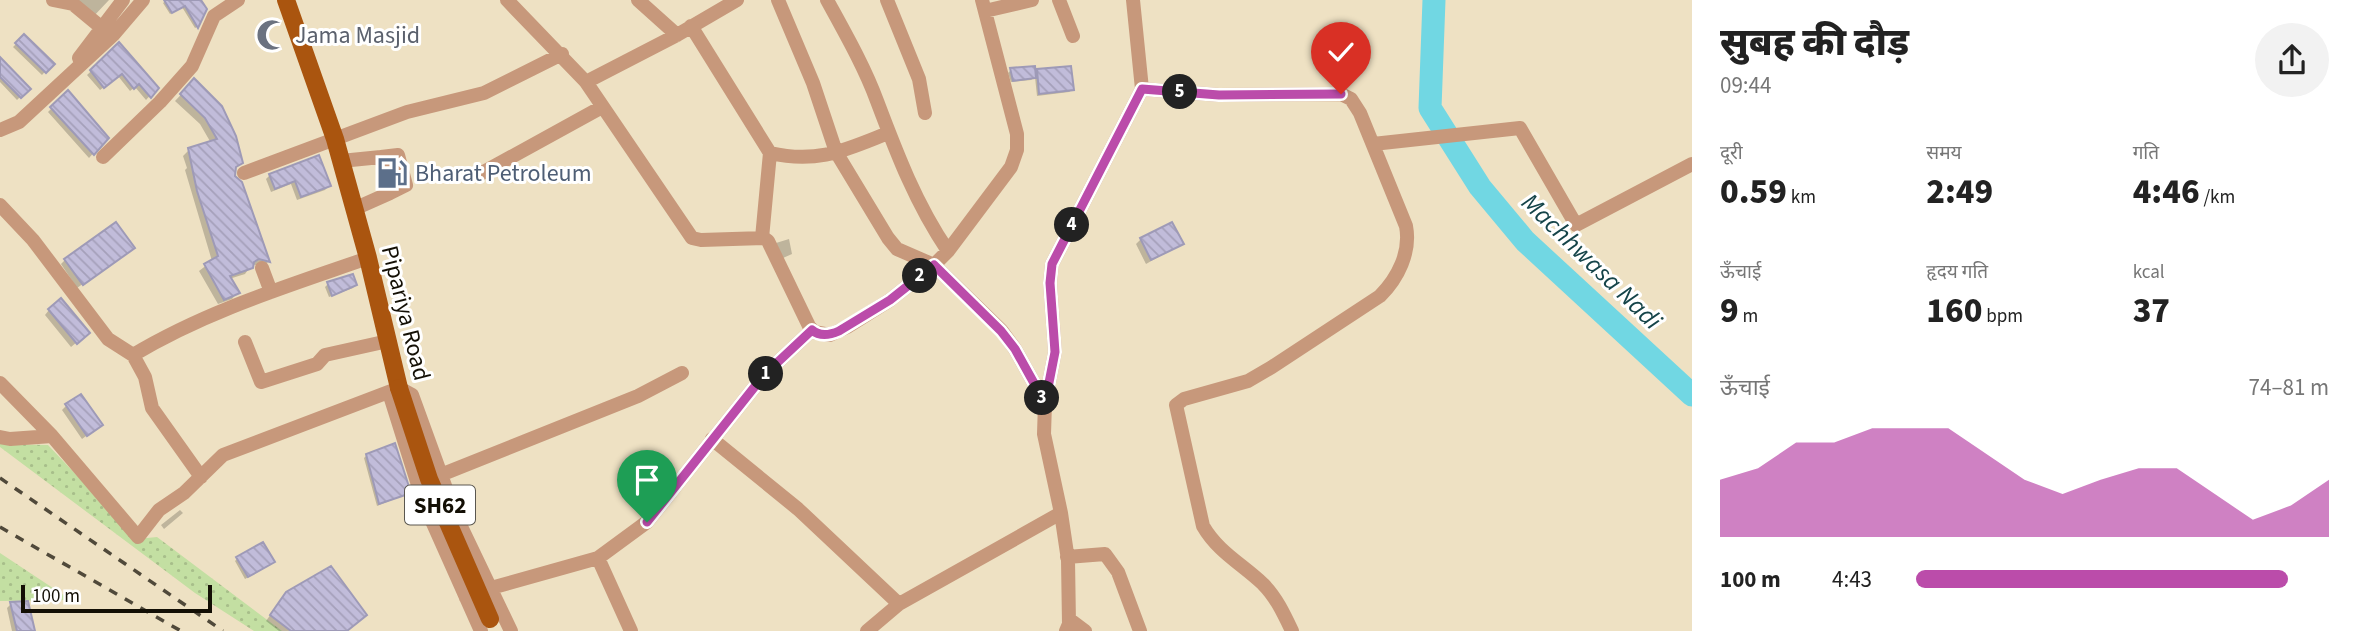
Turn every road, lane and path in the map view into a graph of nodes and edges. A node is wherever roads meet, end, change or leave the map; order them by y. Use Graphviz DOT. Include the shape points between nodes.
graph roads {
  1 [pos="53,0"];
  2 [pos="123,0"];
  3 [pos="143,0"];
  4 [pos="238,0"];
  5 [pos="286,0"];
  6 [pos="507,0"];
  7 [pos="638,0"];
  8 [pos="737,0"];
  9 [pos="778,0"];
  10 [pos="827,0"];
  11 [pos="887,0"];
  12 [pos="1031,0"];
  13 [pos="1059,0"];
  14 [pos="1133,0"];
  15 [pos="983,6"];
  16 [pos="691,26"];
  17 [pos="106,32"];
  18 [pos="677,35"];
  19 [pos="1073,36"];
  20 [pos="562,54"];
  21 [pos="586,82"];
  22 [pos="1142,89"];
  23 [pos="602,107"];
  24 [pos="925,113"];
  25 [pos="0,130"];
  26 [pos="888,133"];
  27 [pos="335,139"];
  28 [pos="1373,144"];
  29 [pos="836,152"];
  30 [pos="771,153"];
  31 [pos="103,157"];
  32 [pos="341,161"];
  33 [pos="1692,164"];
  34 [pos="244,173"];
  35 [pos="482,173"];
  36 [pos="0,205"];
  37 [pos="354,209"];
  38 [pos="762,238"];
  39 [pos="948,251"];
  40 [pos="368,258"];
  41 [pos="934,265"];
  42 [pos="262,268"];
  43 [pos="271,292"];
  44 [pos="812,330"];
  45 [pos="388,341"];
  46 [pos="245,342"];
  47 [pos="133,355"];
  48 [pos="682,373"];
  49 [pos="0,383"];
  50 [pos="399,388"];
  51 [pos="1045,403"];
  52 [pos="51,436"];
  53 [pos="0,437"];
  54 [pos="712,439"];
  55 [pos="201,477"];
  56 [pos="429,479"];
  57 [pos="1061,513"];
  58 [pos="1067,557"];
  59 [pos="598,558"];
  60 [pos="491,588"];
  61 [pos="466,598"];
  62 [pos="899,604"];
  63 [pos="1068,625"];
  64 [pos="481,631"];
  65 [pos="496,631"];
  66 [pos="511,631"];
  67 [pos="631,631"];
  68 [pos="867,631"];
  69 [pos="1085,631"];
  70 [pos="1140,631"];
  71 [pos="1293,631"];
  1 -- 17 [label="street" via="73,4"];
  2 -- 17 [label="street"];
  3 -- 17 [label="street"];
  4 -- 31 [label="street" via="214,16 192,65"];
  5 -- 27 [label="main road, Pipariya Road / SH62"];
  6 -- 20 [label="street"];
  7 -- 18 [label="street"];
  8 -- 16 [label="street"];
  9 -- 29 [label="street"];
  10 -- 26 [label="street" via="877,100"];
  11 -- 24 [label="street" via="919,79"];
  12 -- 15 [label="street"];
  13 -- 19 [label="street"];
  14 -- 22 [label="street"];
  15 -- 39 [label="street" via="1017,134 1017,150 1011,167"];
  16 -- 18 [label="street"];
  16 -- 30 [label="street"];
  17 -- 25 [label="street" via="19,122"];
  18 -- 21 [label="street"];
  20 -- 21 [label="street"];
  20 -- 27 [label="street" via="484,93 407,111"];
  21 -- 23 [label="street"];
  22 -- 28 [label="street" via="1219,95 1341,94 1351,99 1360,113"];
  22 -- 51 [label="street" via="1052,264 1055,352"];
  23 -- 35 [label="street"];
  23 -- 38 [label="street" via="692,238"];
  26 -- 29 [label="street"];
  26 -- 39 [label="street" via="929,224"];
  27 -- 32 [label="main road, Pipariya Road / SH62"];
  27 -- 34 [label="street"];
  28 -- 33 [label="street" via="1520,128 1576,225"];
  28 -- 71 [label="street" via="1407,234 1394,282 1380,296 1248,381 1176,405 1203,526 1211,541 1264,585"];
  29 -- 30 [label="street" via="814,158"];
  29 -- 41 [label="street" via="897,249"];
  30 -- 38 [label="street"];
  32 -- 37 [label="main road, Pipariya Road / SH62"];
  32 -- 37 [label="street" via="381,157 390,193"];
  36 -- 47 [label="street" via="33,240 108,339"];
  37 -- 40 [label="main road, Pipariya Road / SH62"];
  38 -- 44 [label="street" via="768,241"];
  39 -- 41 [label="street"];
  40 -- 43 [label="street"];
  40 -- 45 [label="main road, Pipariya Road / SH62"];
  41 -- 44 [label="street" via="890,300 839,331 830,335"];
  41 -- 51 [label="street" via="1001,331"];
  42 -- 43 [label="street"];
  43 -- 47 [label="street" via="170,332"];
  44 -- 54 [label="street" via="764,375"];
  45 -- 46 [label="street" via="325,355 317,364 261,382"];
  45 -- 50 [label="main road, Pipariya Road / SH62"];
  47 -- 55 [label="street" via="145,377 152,408"];
  48 -- 56 [label="street" via="638,396"];
  49 -- 52 [label="street"];
  50 -- 55 [label="street" via="223,454"];
  50 -- 56 [label="main road, Pipariya Road / SH62, bridge"];
  51 -- 57 [label="street" via="1044,434"];
  52 -- 53 [label="street"];
  52 -- 55 [label="street" via="138,537 159,510"];
  54 -- 59 [label="street" via="647,522"];
  54 -- 62 [label="street" via="798,509"];
  56 -- 60 [label="street" via="456,516"];
  56 -- 61 [label="street" via="423,501"];
  56 -- 65 [label="main road, Pipariya Road / SH62, bridge"];
  57 -- 58 [label="street"];
  57 -- 62 [label="street"];
  58 -- 63 [label="street"];
  58 -- 70 [label="street" via="1105,554 1118,572"];
  59 -- 60 [label="street"];
  59 -- 67 [label="street"];
  60 -- 61 [label="street"];
  60 -- 66 [label="street"];
  61 -- 64 [label="street"];
  62 -- 68 [label="street"];
  63 -- 69 [label="street"];
}
